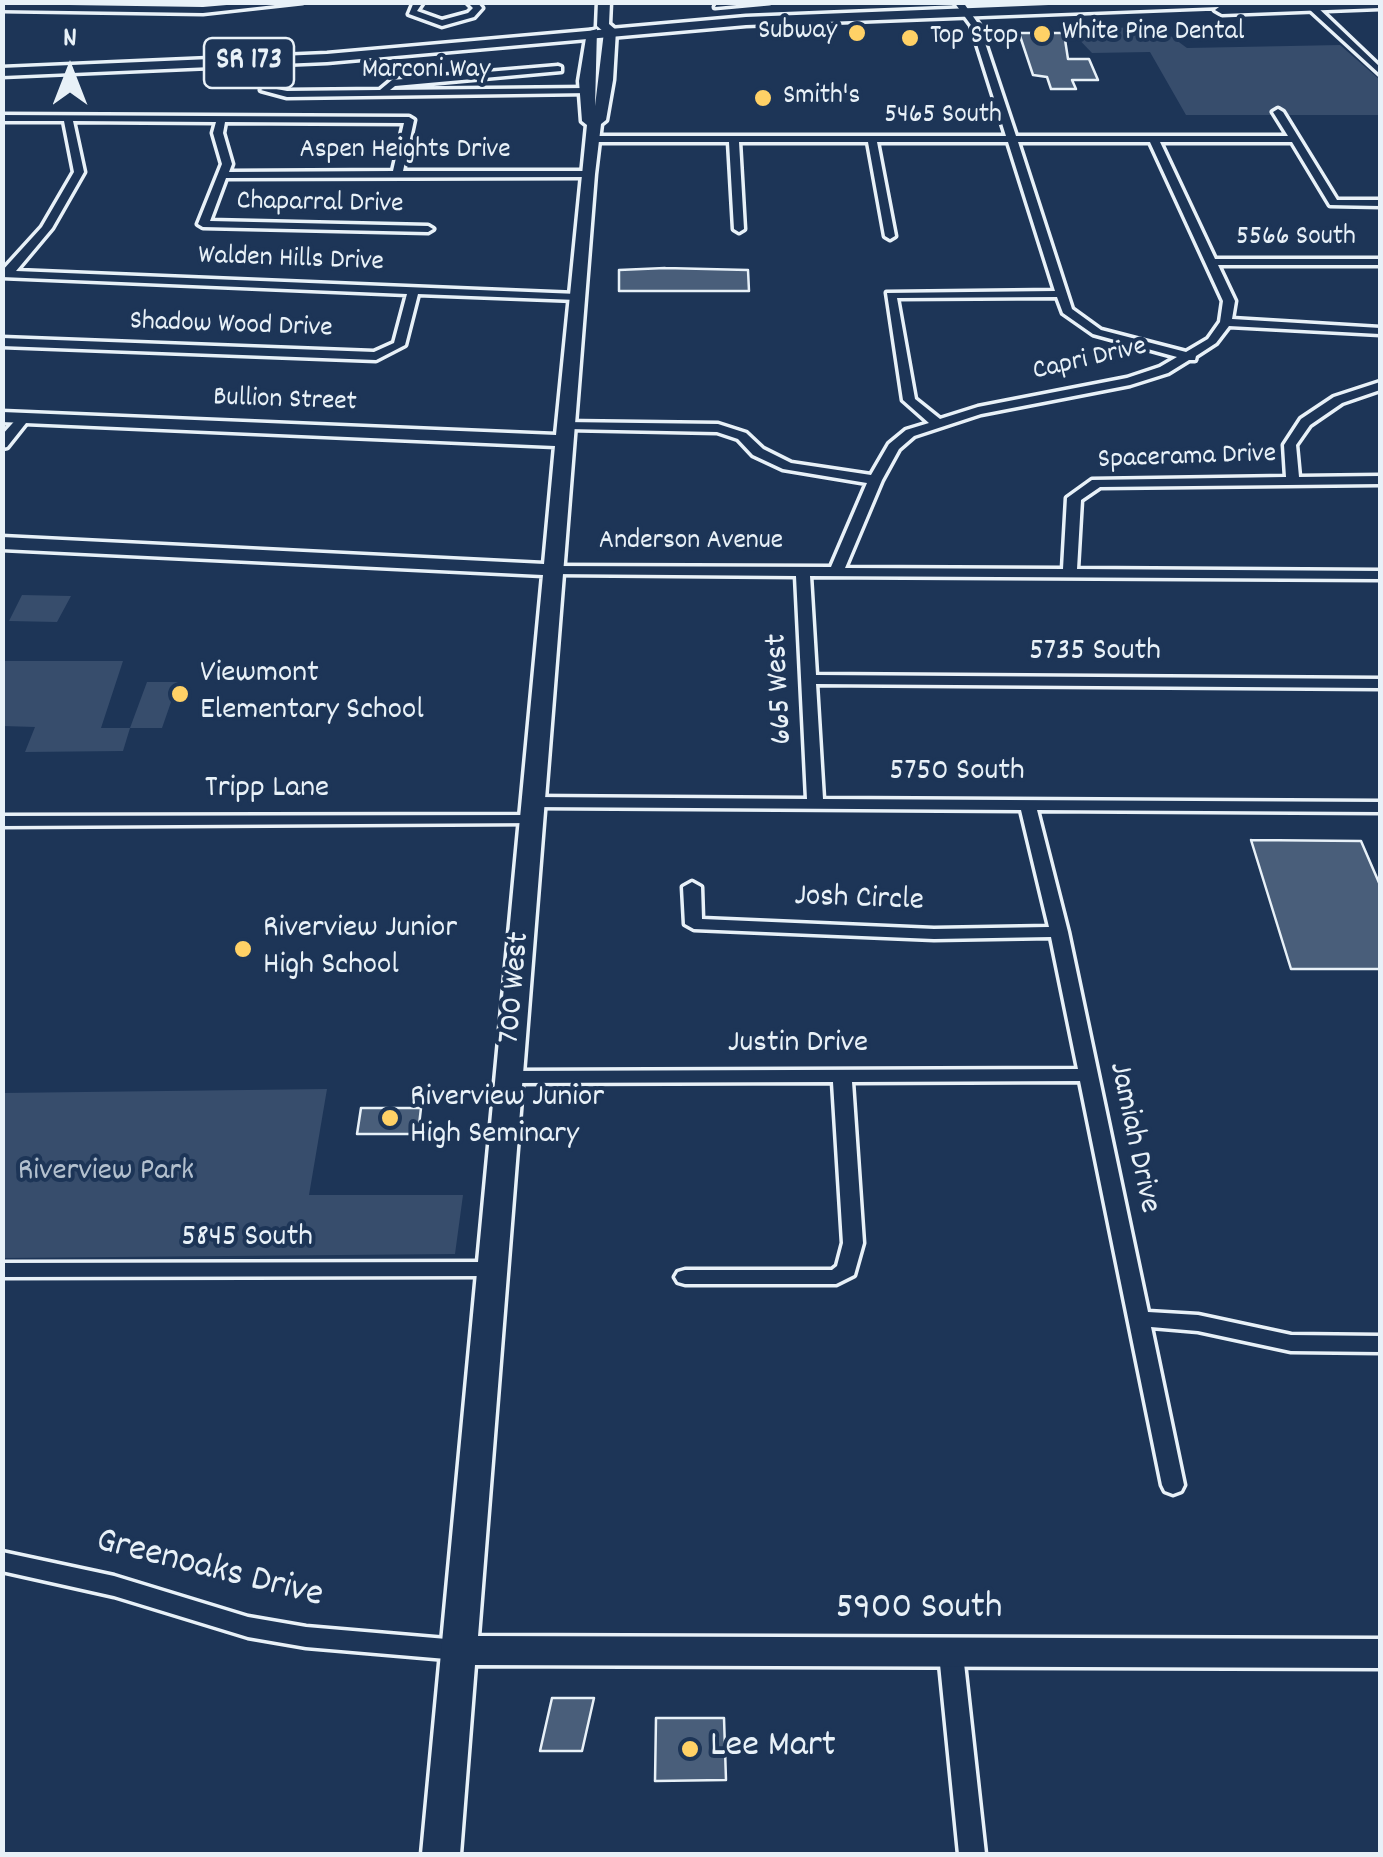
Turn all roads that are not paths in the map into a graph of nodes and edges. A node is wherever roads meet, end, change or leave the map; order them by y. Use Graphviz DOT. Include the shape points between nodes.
graph roads {
  1 [pos="419,2"];
  2 [pos="472,2"];
  3 [pos="604,2"];
  4 [pos="765,2"];
  5 [pos="1241,2"];
  6 [pos="294,4"];
  7 [pos="718,4"];
  8 [pos="1380,4"];
  9 [pos="1310,5"];
  10 [pos="1103,6"];
  11 [pos="2,7"];
  12 [pos="967,12"];
  13 [pos="598,33"];
  14 [pos="558,69"];
  15 [pos="526,70"];
  16 [pos="1380,70"];
  17 [pos="2,72"];
  18 [pos="266,90"];
  19 [pos="587,91"];
  20 [pos="522,93"];
  21 [pos="384,94"];
  22 [pos="1278,112"];
  23 [pos="2,118"];
  24 [pos="68,118"];
  25 [pos="221,119"];
  26 [pos="594,122"];
  27 [pos="1011,139"];
  28 [pos="1154,139"];
  29 [pos="592,140"];
  30 [pos="734,140"];
  31 [pos="872,140"];
  32 [pos="1295,140"];
  33 [pos="397,174"];
  34 [pos="588,174"];
  35 [pos="223,175"];
  36 [pos="1380,203"];
  37 [pos="428,229"];
  38 [pos="738,229"];
  39 [pos="890,236"];
  40 [pos="1212,262"];
  41 [pos="1380,262"];
  42 [pos="5,274"];
  43 [pos="413,291"];
  44 [pos="1059,294"];
  45 [pos="577,297"];
  46 [pos="1226,322"];
  47 [pos="1380,331"];
  48 [pos="2,342"];
  49 [pos="1191,357"];
  50 [pos="1380,386"];
  51 [pos="2,417"];
  52 [pos="24,418"];
  53 [pos="936,422"];
  54 [pos="566,433"];
  55 [pos="2,444"];
  56 [pos="875,480"];
  57 [pos="1293,480"];
  58 [pos="1380,480"];
  59 [pos="2,543"];
  60 [pos="553,570"];
  61 [pos="803,572"];
  62 [pos="837,572"];
  63 [pos="1070,573"];
  64 [pos="1380,575"];
  65 [pos="809,679"];
  66 [pos="1380,683"];
  67 [pos="815,804"];
  68 [pos="1028,805"];
  69 [pos="1380,807"];
  70 [pos="532,811"];
  71 [pos="2,821"];
  72 [pos="692,887"];
  73 [pos="1059,932"];
  74 [pos="1088,1075"];
  75 [pos="509,1077"];
  76 [pos="842,1077"];
  77 [pos="2,1270"];
  78 [pos="492,1270"];
  79 [pos="685,1277"];
  80 [pos="1139,1319"];
  81 [pos="1380,1344"];
  82 [pos="1172,1485"];
  83 [pos="2,1561"];
  84 [pos="458,1650"];
  85 [pos="951,1654"];
  86 [pos="1380,1654"];
  87 [pos="441,1854"];
  88 [pos="972,1854"];
  1 -- 2 [label="street" via="412,12 442,23 471,16 478,8"];
  3 -- 13 [label="main road"];
  4 -- 7 [label="street"];
  5 -- 10 [label="main road, SR 173"];
  6 -- 11 [label="street" via="203,10"];
  8 -- 9 [label="main road, SR 173"];
  9 -- 12 [label="main road, SR 173"];
  9 -- 16 [label="street"];
  10 -- 12 [label="main road, SR 173"];
  12 -- 13 [label="main road, SR 173"];
  12 -- 27 [label="street"];
  13 -- 17 [label="main road, SR 173" via="327,58"];
  13 -- 19 [label="main road, 700 West"];
  13 -- 26 [label="main road, 700 West" via="602,106"];
  14 -- 15 [label="street"];
  15 -- 20 [label="street"];
  15 -- 21 [label="street" via="392,83"];
  18 -- 21 [label="street, Marconi Way"];
  19 -- 20 [label="street, Marconi Way"];
  19 -- 26 [label="main road, 700 West" via="587,120"];
  20 -- 21 [label="street, Marconi Way"];
  22 -- 32 [label="street"];
  23 -- 24 [label="street"];
  24 -- 25 [label="street"];
  24 -- 42 [label="street" via="79,172 46,228"];
  25 -- 33 [label="street" via="408,120"];
  25 -- 35 [label="street, Chaparral Drive"];
  26 -- 29 [label="main road, 700 West"];
  27 -- 28 [label="street, 5465 South"];
  27 -- 31 [label="street, 5465 South"];
  27 -- 44 [label="street"];
  28 -- 32 [label="street, 5465 South"];
  28 -- 40 [label="street"];
  29 -- 30 [label="street, 5465 South"];
  29 -- 34 [label="main road, 700 West"];
  30 -- 31 [label="street, 5465 South"];
  30 -- 38 [label="street"];
  31 -- 39 [label="street"];
  32 -- 36 [label="street" via="1334,203"];
  33 -- 34 [label="street, Aspen Heights Drive"];
  33 -- 35 [label="street, Aspen Heights Drive"];
  34 -- 45 [label="main road, 700 West"];
  35 -- 37 [label="street, Chaparral Drive" via="203,224"];
  40 -- 41 [label="street, 5566 South"];
  40 -- 46 [label="street" via="1230,301"];
  42 -- 43 [label="street, Walden Hills Drive"];
  43 -- 45 [label="street, Walden Hills Drive"];
  43 -- 48 [label="street, Shadow Wood Drive" via="399,346 376,356"];
  44 -- 49 [label="street" via="1085,327"];
  44 -- 53 [label="street" via="890,295 909,400"];
  45 -- 54 [label="main road, 700 West"];
  46 -- 47 [label="street"];
  46 -- 49 [label="street, Capri Drive"];
  49 -- 53 [label="street, Capri Drive" via="1130,381"];
  50 -- 57 [label="street" via="1338,400 1305,422 1290,445"];
  51 -- 52 [label="main road, Bullion Street"];
  52 -- 54 [label="main road, Bullion Street"];
  52 -- 55 [label="street"];
  53 -- 56 [label="street, Capri Drive" via="894,447"];
  54 -- 56 [label="street" via="718,428 788,466"];
  54 -- 60 [label="main road, 700 West"];
  56 -- 62 [label="street, Capri Drive"];
  57 -- 58 [label="street, Spacerama Drive"];
  57 -- 63 [label="street, Spacerama Drive" via="1116,480 1084,488 1074,498"];
  59 -- 60 [label="main road, Anderson Avenue"];
  60 -- 61 [label="street, Anderson Avenue"];
  60 -- 70 [label="main road, 700 West"];
  61 -- 62 [label="street, Anderson Avenue"];
  61 -- 65 [label="street, 665 West"];
  62 -- 63 [label="street, Anderson Avenue"];
  63 -- 64 [label="street, Anderson Avenue"];
  65 -- 66 [label="street, 5735 South"];
  65 -- 67 [label="street, 665 West"];
  67 -- 68 [label="street, 5750 South"];
  67 -- 70 [label="street, 5750 South"];
  68 -- 69 [label="street, 5750 South"];
  68 -- 73 [label="street, Jamiah Drive"];
  70 -- 71 [label="street, Tripp Lane"];
  70 -- 75 [label="main road, 700 West"];
  72 -- 73 [label="street, Josh Circle" via="694,924"];
  73 -- 74 [label="street, Jamiah Drive"];
  74 -- 76 [label="street, Justin Drive"];
  74 -- 80 [label="street, Jamiah Drive"];
  75 -- 76 [label="street, Justin Drive"];
  75 -- 78 [label="main road, 700 West"];
  76 -- 79 [label="street" via="853,1243 847,1270 821,1278"];
  77 -- 78 [label="street, 5845 South"];
  78 -- 84 [label="main road, 700 West"];
  80 -- 81 [label="street" via="1198,1323 1277,1342"];
  80 -- 82 [label="street, Jamiah Drive"];
  83 -- 84 [label="street, Greenoaks Drive" via="248,1627"];
  84 -- 85 [label="main road, 5900 South"];
  84 -- 87 [label="main road, 700 West"];
  85 -- 86 [label="main road, 5900 South"];
  85 -- 88 [label="street"];
}
